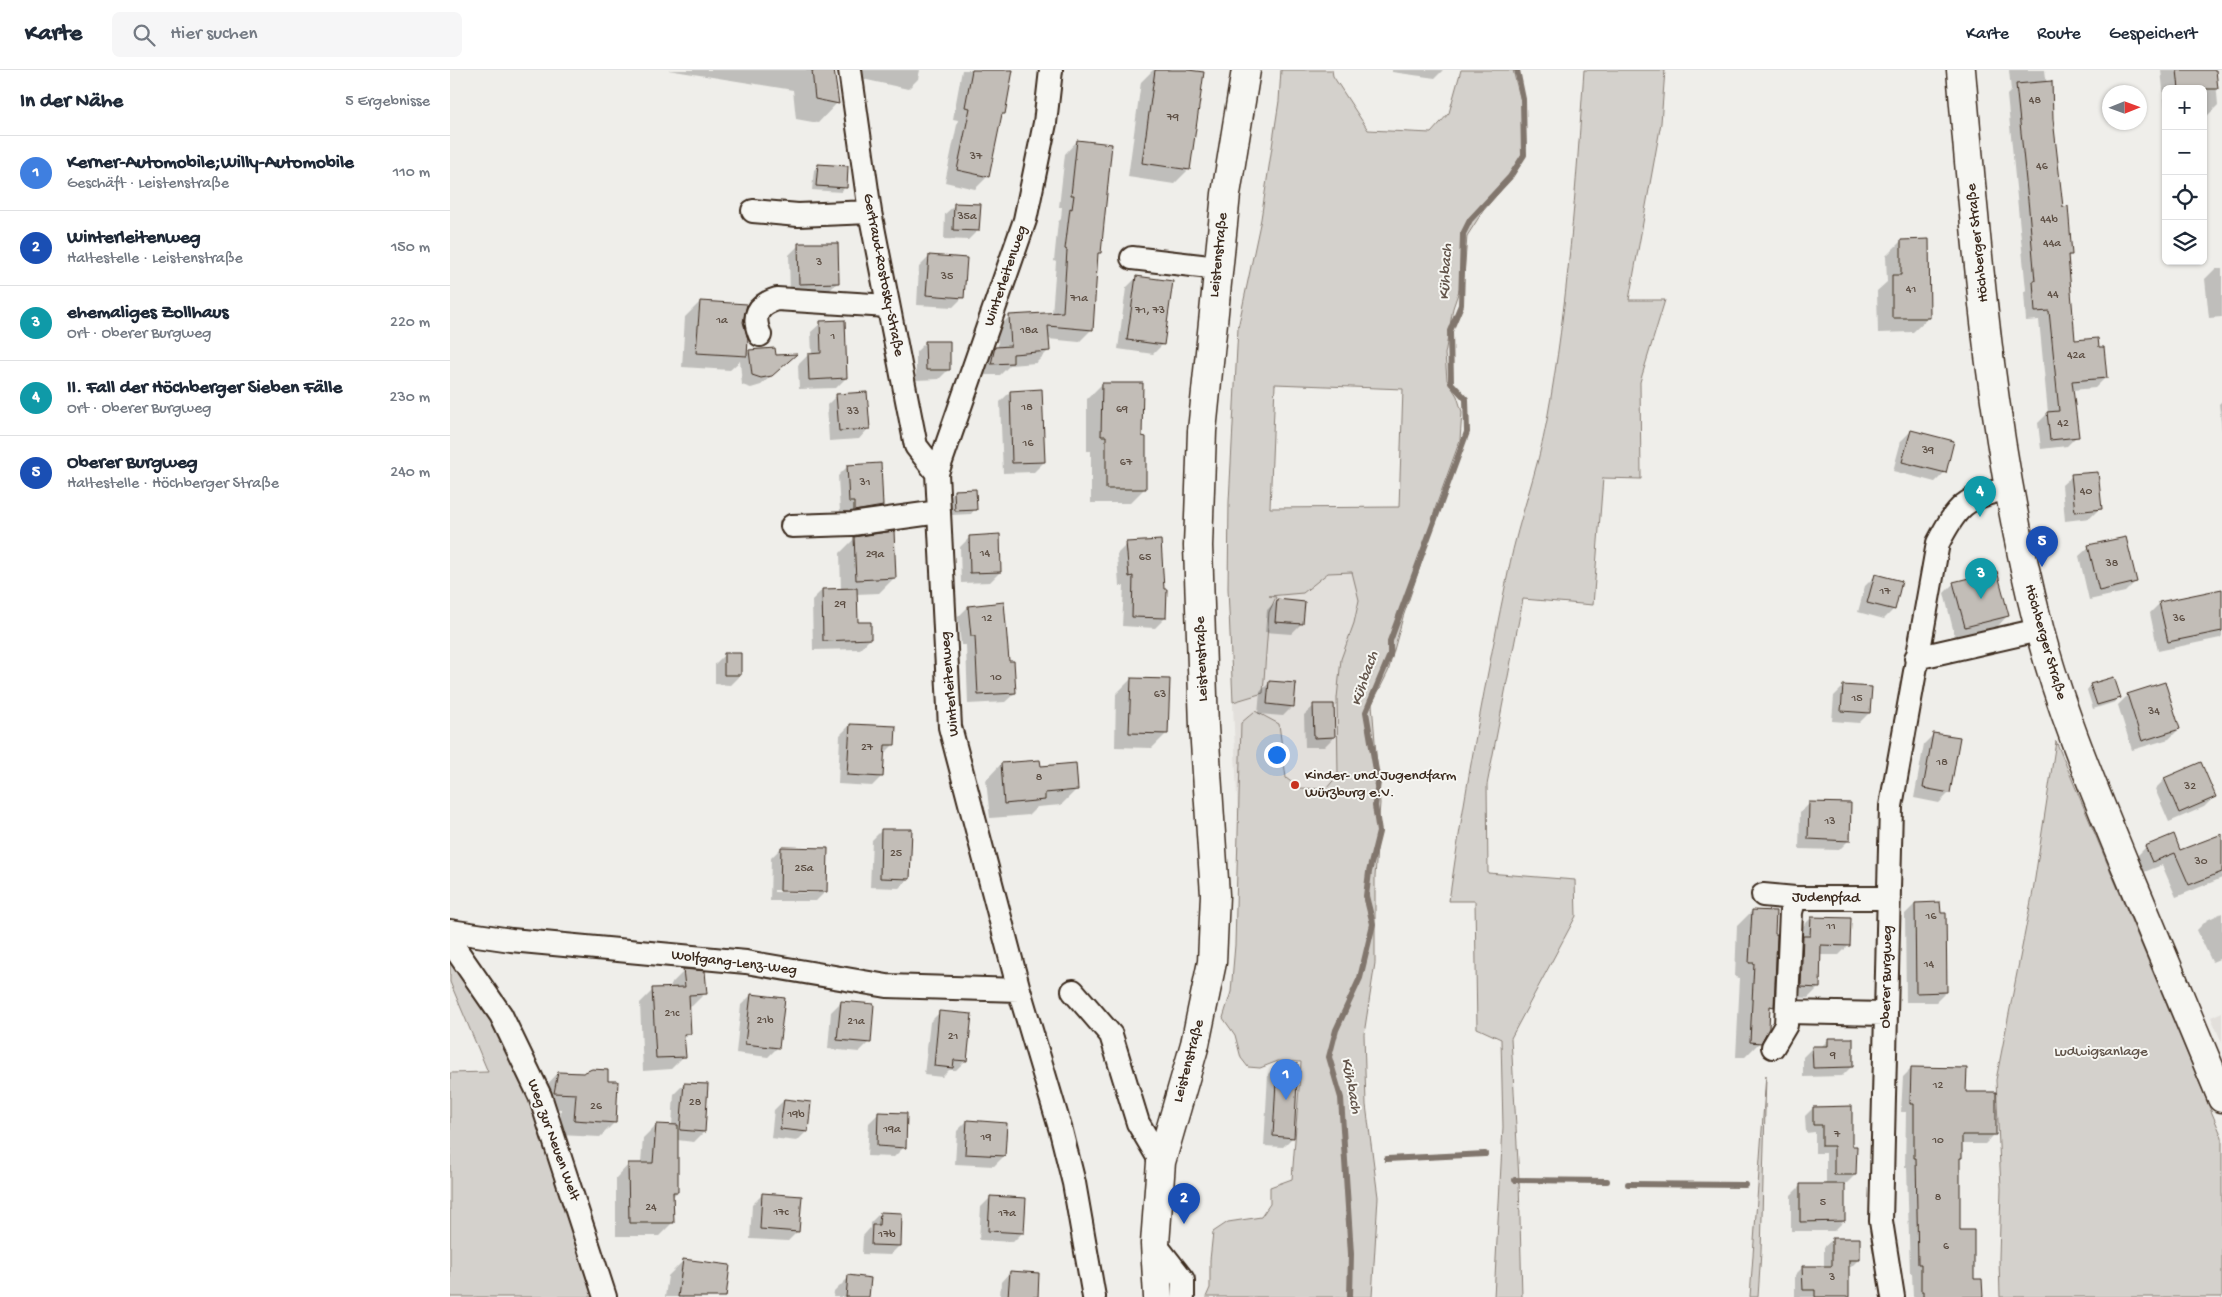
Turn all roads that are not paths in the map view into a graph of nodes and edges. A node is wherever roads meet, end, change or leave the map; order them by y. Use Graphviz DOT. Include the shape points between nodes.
graph roads {
  1 [pos="850,70"];
  2 [pos="1051,70"];
  3 [pos="1246,70"];
  4 [pos="1961,70"];
  5 [pos="753,211"];
  6 [pos="870,212"];
  7 [pos="1132,258"];
  8 [pos="1218,268"];
  9 [pos="888,306"];
  10 [pos="760,335"];
  11 [pos="937,473"];
  12 [pos="2007,489"];
  13 [pos="939,512"];
  14 [pos="792,526"];
  15 [pos="2039,630"];
  16 [pos="1916,658"];
  17 [pos="1763,895"];
  18 [pos="1795,898"];
  19 [pos="1889,898"];
  20 [pos="450,932"];
  21 [pos="450,941"];
  22 [pos="1018,990"];
  23 [pos="1073,991"];
  24 [pos="1787,1012"];
  25 [pos="1886,1014"];
  26 [pos="1773,1047"];
  27 [pos="2222,1098"];
  28 [pos="1161,1162"];
  29 [pos="1155,1244"];
  30 [pos="605,1297"];
  31 [pos="1094,1297"];
  32 [pos="1158,1297"];
  33 [pos="1183,1297"];
  34 [pos="1893,1297"];
  1 -- 6 [label="street, Gertraud-Rostosky-Straße"];
  2 -- 11 [label="street, Winterleitenweg" via="1026,220"];
  3 -- 8 [label="main road, Leistenstraße"];
  4 -- 12 [label="main road, Höchberger Straße" via="1992,379"];
  5 -- 6 [label="street" via="798,215"];
  6 -- 9 [label="street, Gertraud-Rostosky-Straße"];
  7 -- 8 [label="street"];
  8 -- 28 [label="main road, Leistenstraße" via="1202,431 1198,546 1204,727 1215,895 1212,962 1195,1044"];
  9 -- 10 [label="street" via="766,302 758,312 756,325"];
  9 -- 11 [label="street, Gertraud-Rostosky-Straße" via="916,446"];
  11 -- 13 [label="street, Winterleitenweg"];
  12 -- 15 [label="main road, Höchberger Straße"];
  12 -- 16 [label="street, Oberer Burgweg" via="1984,493 1952,516 1938,543"];
  13 -- 14 [label="street" via="852,524"];
  13 -- 22 [label="street, Winterleitenweg" via="950,727"];
  15 -- 16 [label="street"];
  15 -- 27 [label="main road, Höchberger Straße" via="2087,774"];
  16 -- 19 [label="street, Oberer Burgweg" via="1891,806"];
  17 -- 18 [label="street, Judenpfad"];
  18 -- 19 [label="street, Judenpfad"];
  18 -- 24 [label="street" via="1791,912"];
  19 -- 25 [label="street, Oberer Burgweg"];
  20 -- 22 [label="street, Wolfgang-Lenz-Weg" via="746,962 887,986"];
  21 -- 30 [label="street, Weg zur Neuen Welt" via="501,1015 540,1096"];
  22 -- 31 [label="street, Winterleitenweg" via="1074,1183"];
  23 -- 28 [label="street" via="1111,1035 1138,1123"];
  24 -- 25 [label="street"];
  24 -- 26 [label="street" via="1786,1025"];
  25 -- 34 [label="street, Oberer Burgweg" via="1881,1221"];
  28 -- 29 [label="main road, Leistenstraße"];
  29 -- 32 [label="main road, Leistenstraße"];
  29 -- 33 [label="street" via="1183,1280"];
}
